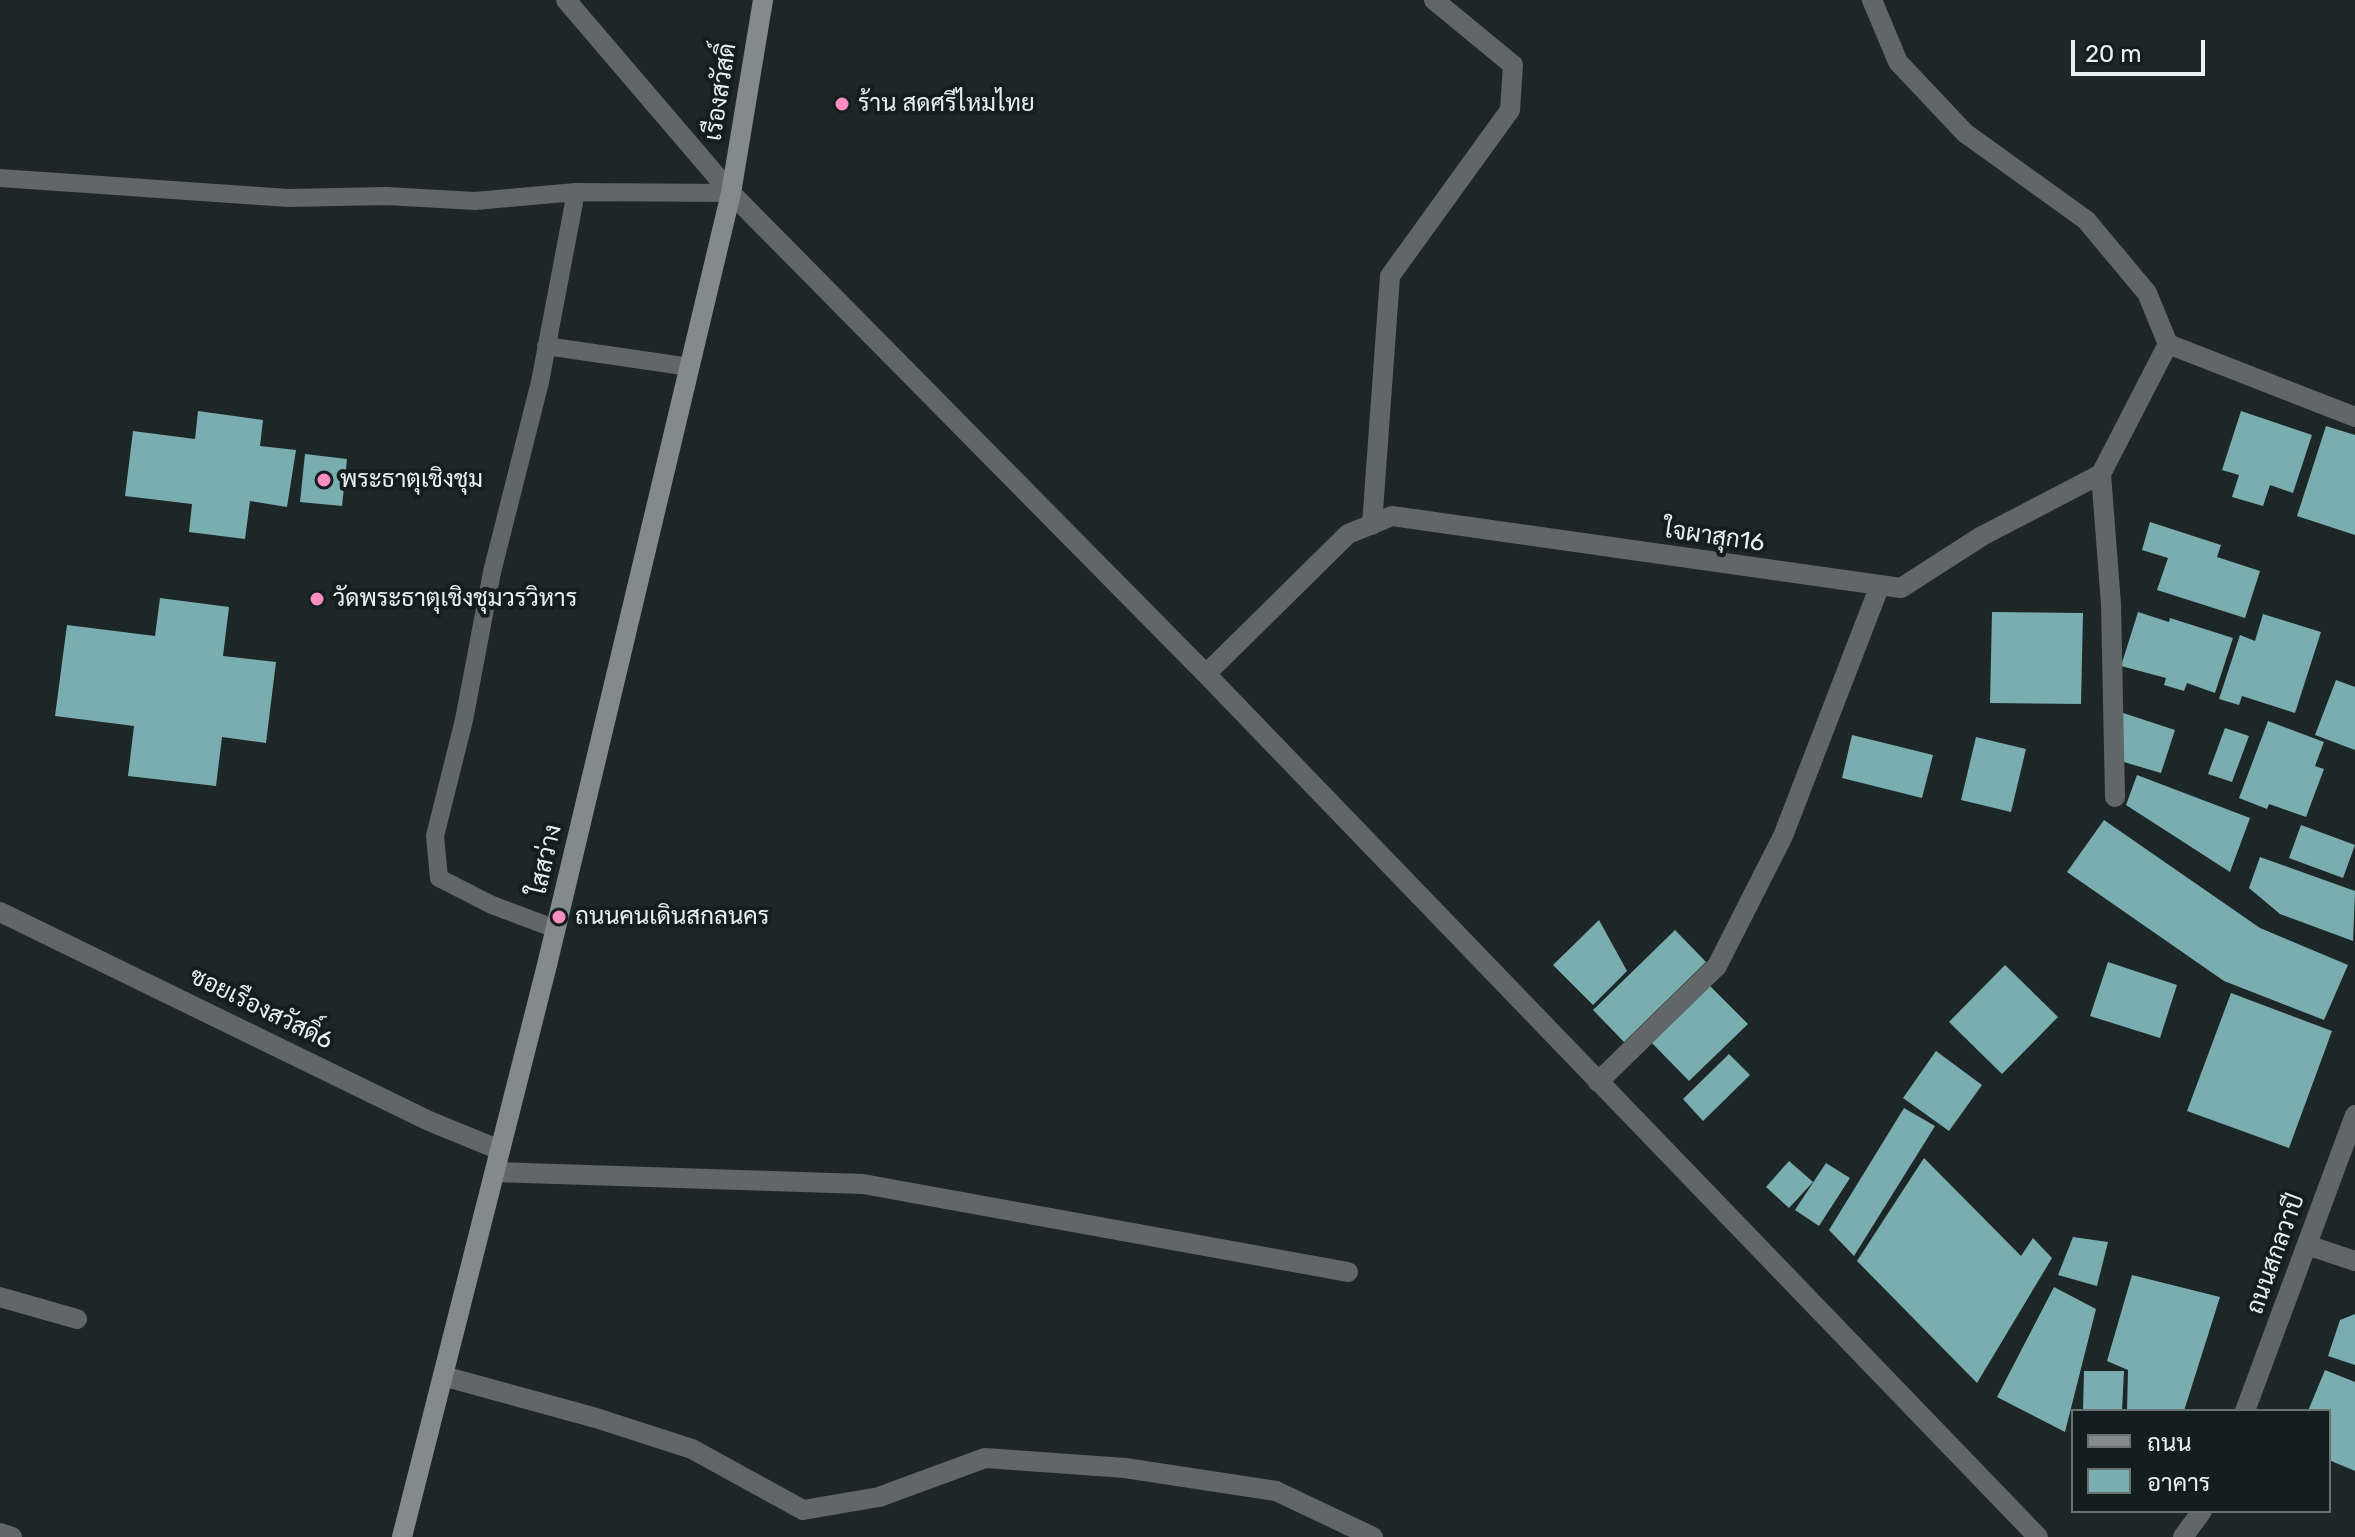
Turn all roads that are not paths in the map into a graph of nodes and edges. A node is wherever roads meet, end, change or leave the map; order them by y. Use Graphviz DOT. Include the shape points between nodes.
graph roads {
  1 [pos="566,0"];
  2 [pos="763,0"];
  3 [pos="1434,0"];
  4 [pos="1872,0"];
  5 [pos="0,178"];
  6 [pos="576,192"];
  7 [pos="731,193"];
  8 [pos="2168,344"];
  9 [pos="546,346"];
  10 [pos="690,367"];
  11 [pos="2355,417"];
  12 [pos="2101,474"];
  13 [pos="1372,525"];
  14 [pos="1880,585"];
  15 [pos="1206,674"];
  16 [pos="2115,797"];
  17 [pos="0,912"];
  18 [pos="556,929"];
  19 [pos="1598,1082"];
  20 [pos="2355,1115"];
  21 [pos="500,1150"];
  22 [pos="495,1172"];
  23 [pos="2307,1245"];
  24 [pos="2355,1261"];
  25 [pos="1348,1272"];
  26 [pos="0,1297"];
  27 [pos="77,1319"];
  28 [pos="443,1376"];
  29 [pos="2246,1409"];
  30 [pos="2201,1513"];
  31 [pos="0,1533"];
  32 [pos="12,1537"];
  33 [pos="402,1537"];
  34 [pos="1373,1537"];
  35 [pos="2038,1537"];
  36 [pos="2183,1537"];
  1 -- 7 [label="street"];
  2 -- 7 [label="street, เรืองสวัสดิ์"];
  3 -- 13 [label="street" via="1513,65 1510,110 1390,276"];
  4 -- 8 [label="street" via="1898,62 1965,133 2086,220 2147,293"];
  5 -- 6 [label="lane" via="288,198 475,201"];
  6 -- 7 [label="lane"];
  6 -- 9 [label="lane"];
  7 -- 10 [label="street, ใสสว่าง"];
  7 -- 15 [label="street"];
  8 -- 11 [label="street"];
  8 -- 12 [label="street"];
  9 -- 10 [label="lane"];
  9 -- 18 [label="lane" via="435,836 439,878"];
  10 -- 18 [label="street, ใสสว่าง"];
  12 -- 14 [label="street, ใจผาสุก16" via="1982,536 1901,588"];
  12 -- 16 [label="street" via="2111,604"];
  13 -- 14 [label="street, ใจผาสุก16" via="1392,516"];
  13 -- 15 [label="street, ใจผาสุก16" via="1348,534"];
  14 -- 19 [label="street" via="1783,836 1717,966"];
  15 -- 19 [label="street"];
  17 -- 21 [label="street, ซอยเรืองสวัสดิ์6" via="429,1121"];
  18 -- 21 [label="street, ใสสว่าง"];
  19 -- 35 [label="street"];
  20 -- 23 [label="street, ถนนสกลวาปี"];
  21 -- 22 [label="street, ใสสว่าง"];
  22 -- 25 [label="street" via="863,1184"];
  22 -- 28 [label="street, ใสสว่าง"];
  23 -- 24 [label="street"];
  23 -- 29 [label="street, ถนนสกลวาปี"];
  26 -- 27 [label="street"];
  28 -- 33 [label="street, ใสสว่าง"];
  28 -- 34 [label="street" via="692,1449 803,1510 879,1497 985,1458 1125,1468 1276,1491"];
  30 -- 36 [label="street"];
  31 -- 32 [label="street"];
}
